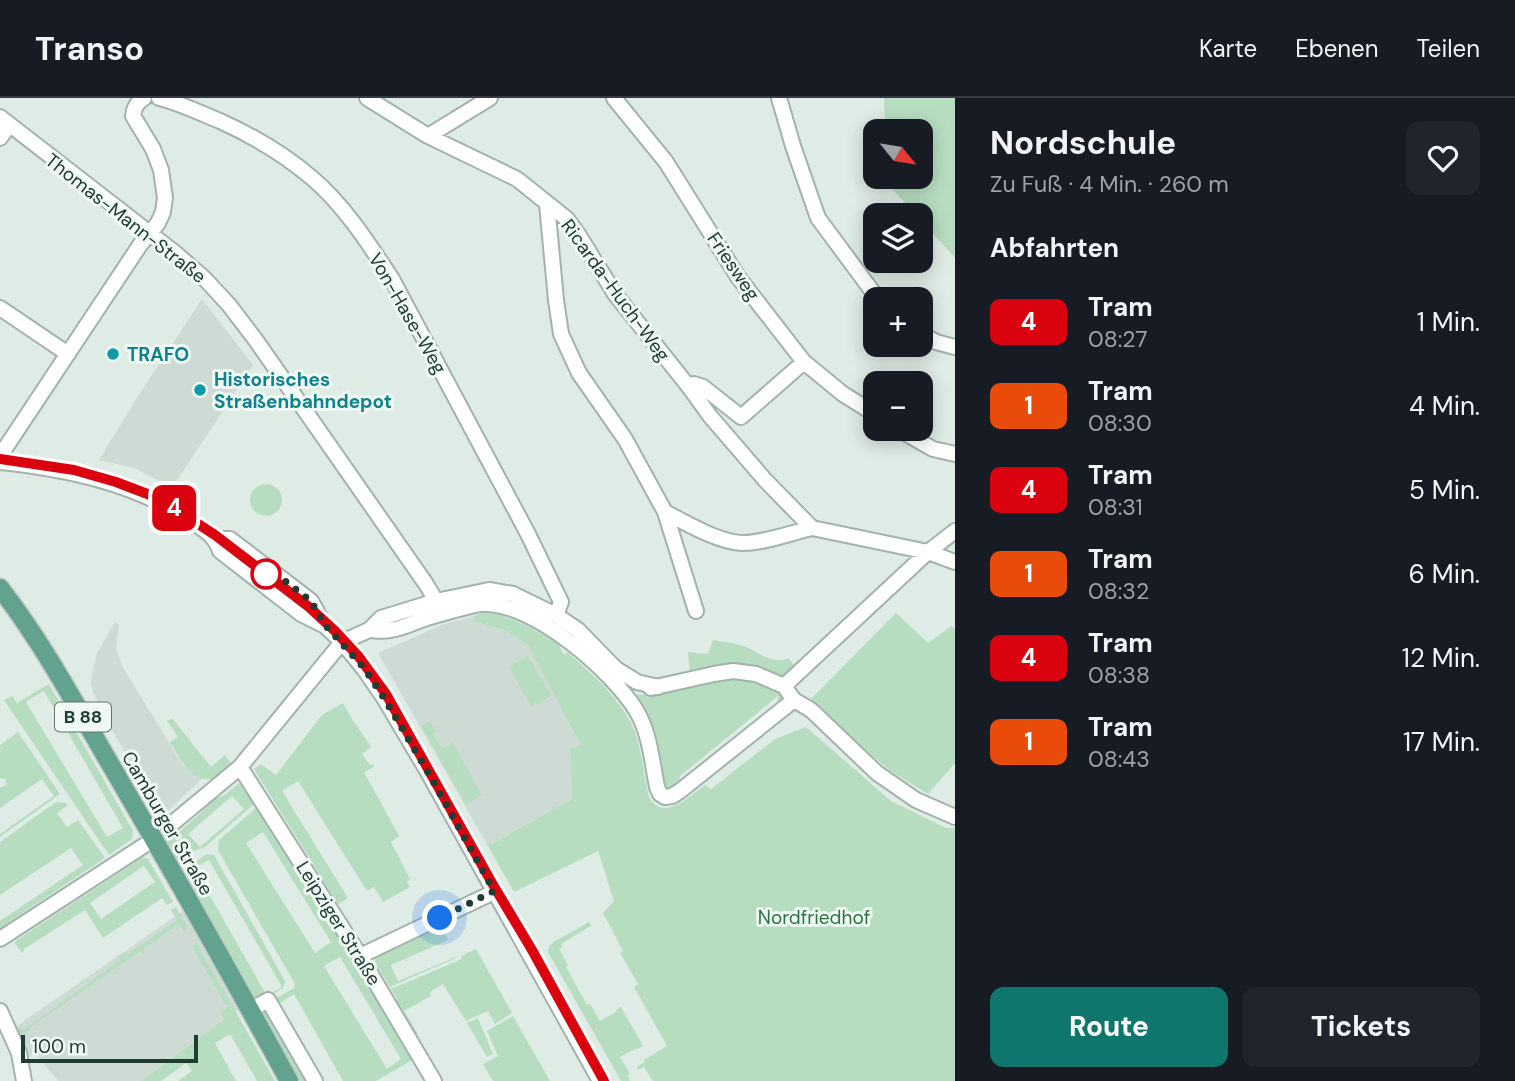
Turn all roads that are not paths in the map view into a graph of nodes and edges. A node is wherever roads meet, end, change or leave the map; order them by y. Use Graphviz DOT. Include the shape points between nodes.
graph roads {
  1 [pos="144,98"];
  2 [pos="159,98"];
  3 [pos="367,98"];
  4 [pos="490,98"];
  5 [pos="614,98"];
  6 [pos="779,98"];
  7 [pos="5,121"];
  8 [pos="428,136"];
  9 [pos="0,138"];
  10 [pos="547,204"];
  11 [pos="150,233"];
  12 [pos="869,287"];
  13 [pos="0,308"];
  14 [pos="933,340"];
  15 [pos="955,347"];
  16 [pos="68,354"];
  17 [pos="804,362"];
  18 [pos="689,387"];
  19 [pos="863,406"];
  20 [pos="918,441"];
  21 [pos="955,454"];
  22 [pos="0,456"];
  23 [pos="0,462"];
  24 [pos="665,512"];
  25 [pos="812,528"];
  26 [pos="955,531"];
  27 [pos="928,552"];
  28 [pos="955,562"];
  29 [pos="0,589"];
  30 [pos="438,608"];
  31 [pos="696,611"];
  32 [pos="556,615"];
  33 [pos="342,642"];
  34 [pos="784,686"];
  35 [pos="659,687"];
  36 [pos="622,691"];
  37 [pos="794,700"];
  38 [pos="240,767"];
  39 [pos="955,817"];
  40 [pos="161,833"];
  41 [pos="494,891"];
  42 [pos="0,939"];
  43 [pos="360,956"];
  44 [pos="251,1010"];
  45 [pos="0,1011"];
  46 [pos="24,1081"];
  47 [pos="289,1081"];
  48 [pos="315,1081"];
  49 [pos="434,1081"];
  50 [pos="600,1081"];
  1 -- 11 [label="street" via="134,116 161,170 164,198 163,212"];
  2 -- 32 [label="street, Von-Hase-Weg" via="226,124 282,154 342,209 392,279 528,534 561,602"];
  3 -- 8 [label="street, Ricarda-Huch-Weg"];
  4 -- 8 [label="street"];
  5 -- 17 [label="street, Friesweg" via="666,162 738,277"];
  6 -- 12 [label="street" via="818,218"];
  7 -- 9 [label="street"];
  7 -- 11 [label="street, Thomas-Mann-Straße"];
  8 -- 10 [label="street, Ricarda-Huch-Weg" via="517,179"];
  10 -- 18 [label="street, Ricarda-Huch-Weg" via="567,219 615,294"];
  10 -- 24 [label="street" via="561,334 579,373 625,439"];
  11 -- 16 [label="street"];
  11 -- 30 [label="street, Thomas-Mann-Straße" via="229,305 426,584"];
  13 -- 16 [label="street"];
  14 -- 15 [label="street"];
  16 -- 22 [label="street"];
  17 -- 18 [label="street, Ricarda-Huch-Weg" via="741,417 703,387"];
  17 -- 19 [label="street, Friesweg"];
  18 -- 25 [label="street, Ricarda-Huch-Weg" via="758,472"];
  20 -- 21 [label="street"];
  23 -- 33 [label="street" via="109,482 162,505 216,539 230,539 311,601"];
  24 -- 25 [label="street" via="713,536 741,543"];
  24 -- 31 [label="street"];
  25 -- 27 [label="street"];
  26 -- 27 [label="street"];
  27 -- 28 [label="street"];
  27 -- 34 [label="street"];
  29 -- 40 [label="main road, Camburger Straße / B 88"];
  30 -- 32 [label="street" via="489,590 513,594"];
  30 -- 33 [label="street" via="388,631 369,630"];
  30 -- 36 [label="street" via="503,606 530,617 575,645"];
  32 -- 35 [label="street" via="578,630 616,669 637,682"];
  33 -- 38 [label="street"];
  33 -- 41 [label="street" via="384,698"];
  34 -- 35 [label="street" via="756,674 733,671"];
  34 -- 37 [label="street"];
  35 -- 36 [label="street"];
  36 -- 37 [label="street" via="644,727 657,787 665,797 680,791"];
  37 -- 39 [label="street" via="811,710 877,773 916,800"];
  38 -- 40 [label="street"];
  38 -- 43 [label="street, Leipziger Straße"];
  40 -- 42 [label="street"];
  40 -- 44 [label="main road, Camburger Straße / B 88"];
  41 -- 43 [label="street"];
  41 -- 50 [label="street"];
  43 -- 49 [label="street, Leipziger Straße"];
  44 -- 47 [label="main road, Camburger Straße / B 88"];
  44 -- 48 [label="street" via="268,1000"];
  45 -- 46 [label="street" via="19,1053"];
}
